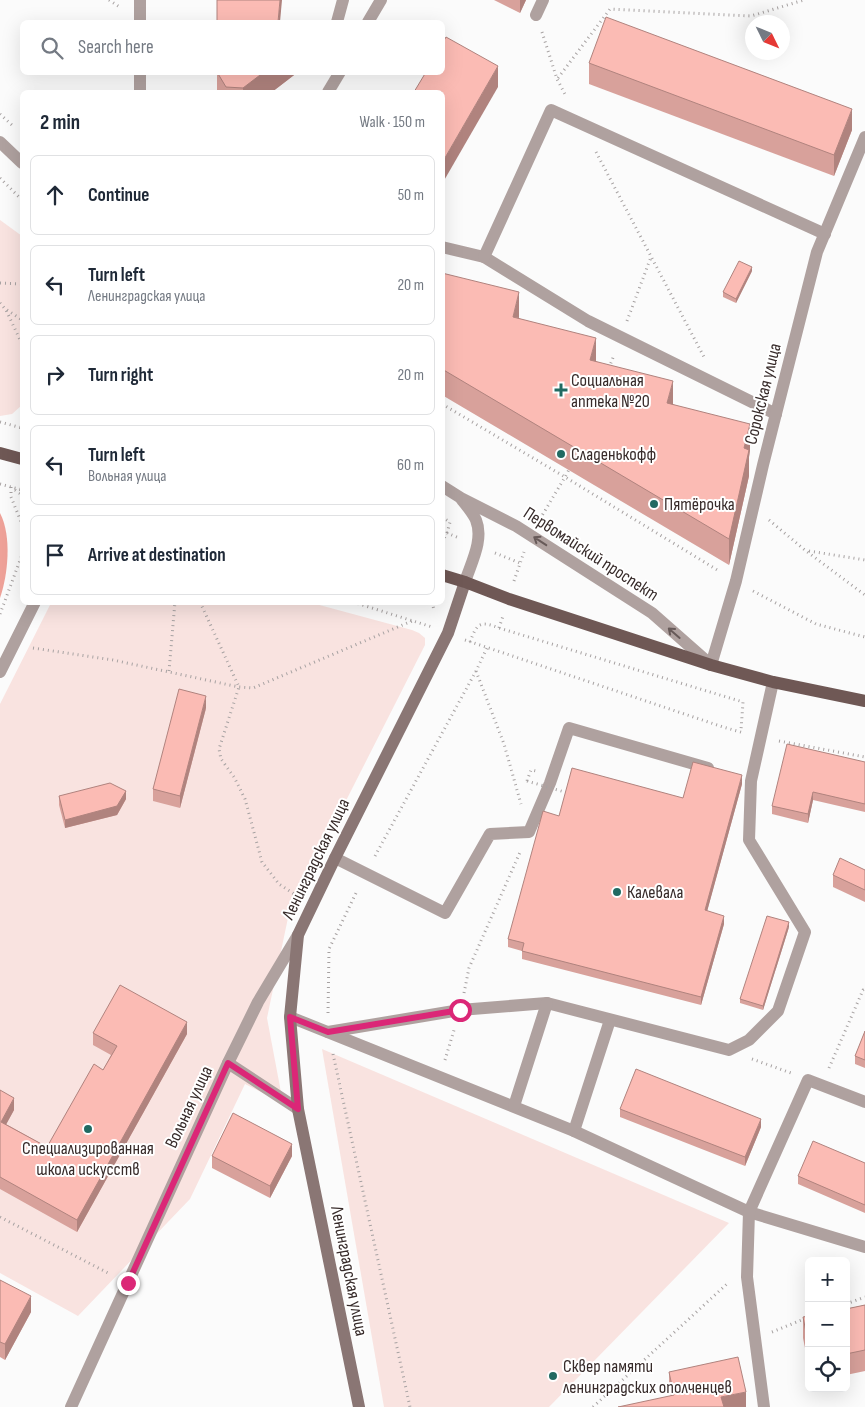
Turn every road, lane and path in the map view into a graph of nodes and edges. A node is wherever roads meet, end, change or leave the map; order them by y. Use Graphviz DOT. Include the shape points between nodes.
graph roads {
  1 [pos="140,0"];
  2 [pos="343,0"];
  3 [pos="381,0"];
  4 [pos="543,0"];
  5 [pos="804,0"];
  6 [pos="536,15"];
  7 [pos="140,20"];
  8 [pos="338,20"];
  9 [pos="369,20"];
  10 [pos="140,75"];
  11 [pos="337,75"];
  12 [pos="557,79"];
  13 [pos="140,90"];
  14 [pos="329,90"];
  15 [pos="581,124"];
  16 [pos="865,137"];
  17 [pos="0,142"];
  18 [pos="20,161"];
  19 [pos="0,178"];
  20 [pos="20,198"];
  21 [pos="825,234"];
  22 [pos="445,248"];
  23 [pos="484,257"];
  24 [pos="0,283"];
  25 [pos="20,284"];
  26 [pos="0,303"];
  27 [pos="6,310"];
  28 [pos="20,319"];
  29 [pos="20,340"];
  30 [pos="720,387"];
  31 [pos="445,406"];
  32 [pos="776,414"];
  33 [pos="0,422"];
  34 [pos="20,427"];
  35 [pos="0,453"];
  36 [pos="20,458"];
  37 [pos="572,463"];
  38 [pos="565,477"];
  39 [pos="0,484"];
  40 [pos="10,487"];
  41 [pos="445,488"];
  42 [pos="20,490"];
  43 [pos="20,493"];
  44 [pos="461,498"];
  45 [pos="753,507"];
  46 [pos="20,519"];
  47 [pos="445,519"];
  48 [pos="447,533"];
  49 [pos="806,551"];
  50 [pos="865,560"];
  51 [pos="20,561"];
  52 [pos="445,575"];
  53 [pos="736,581"];
  54 [pos="465,582"];
  55 [pos="865,595"];
  56 [pos="33,605"];
  57 [pos="175,605"];
  58 [pos="201,605"];
  59 [pos="363,605"];
  60 [pos="0,614"];
  61 [pos="412,621"];
  62 [pos="431,627"];
  63 [pos="865,637"];
  64 [pos="13,645"];
  65 [pos="711,665"];
  66 [pos="169,671"];
  67 [pos="476,671"];
  68 [pos="0,672"];
  69 [pos="773,682"];
  70 [pos="239,687"];
  71 [pos="865,701"];
  72 [pos="741,732"];
  73 [pos="760,737"];
  74 [pos="865,757"];
  75 [pos="722,772"];
  76 [pos="527,781"];
  77 [pos="568,793"];
  78 [pos="529,832"];
  79 [pos="335,858"];
  80 [pos="312,906"];
  81 [pos="298,935"];
  82 [pos="469,968"];
  83 [pos="865,989"];
  84 [pos="547,1003"];
  85 [pos="290,1017"];
  86 [pos="610,1020"];
  87 [pos="328,1032"];
  88 [pos="729,1050"];
  89 [pos="228,1063"];
  90 [pos="808,1080"];
  91 [pos="821,1085"];
  92 [pos="865,1102"];
  93 [pos="514,1106"];
  94 [pos="298,1109"];
  95 [pos="574,1132"];
  96 [pos="749,1212"];
  97 [pos="0,1217"];
  98 [pos="865,1246"];
  99 [pos="747,1266"];
  100 [pos="128,1283"];
  101 [pos="865,1297"];
  102 [pos="850,1303"];
  103 [pos="805,1319"];
  104 [pos="755,1339"];
  105 [pos="71,1407"];
  106 [pos="359,1407"];
  107 [pos="593,1407"];
  108 [pos="764,1407"];
  1 -- 7 [label="street"];
  2 -- 8 [label="street"];
  3 -- 9 [label="street"];
  4 -- 6 [label="street"];
  5 -- 12 [label="path" via="751,16 610,9"];
  6 -- 12 [label="path"];
  10 -- 13 [label="street"];
  11 -- 14 [label="street"];
  12 -- 15 [label="path"];
  15 -- 21 [label="street"];
  15 -- 23 [label="street" via="551,110"];
  15 -- 30 [label="path"];
  16 -- 21 [label="street, Сорокская улица"];
  17 -- 18 [label="street"];
  19 -- 20 [label="path"];
  21 -- 32 [label="street, Сорокская улица" via="817,252"];
  22 -- 23 [label="street"];
  23 -- 30 [label="street" via="588,321"];
  24 -- 25 [label="path"];
  26 -- 27 [label="path"];
  27 -- 28 [label="path"];
  27 -- 29 [label="path"];
  30 -- 32 [label="street"];
  31 -- 38 [label="path"];
  32 -- 45 [label="street, Сорокская улица"];
  33 -- 34 [label="path"];
  35 -- 36 [label="main road"];
  37 -- 38 [label="path"];
  38 -- 53 [label="path"];
  39 -- 40 [label="path"];
  40 -- 42 [label="path"];
  40 -- 43 [label="path"];
  40 -- 46 [label="path"];
  41 -- 44 [label="street, Первомайский проспект"];
  44 -- 54 [label="street, Ленинградская улица" via="476,520 479,535"];
  65 -- 44 [label="street, Первомайский проспект, one-way" via="652,613 516,526"];
  45 -- 49 [label="path"];
  45 -- 53 [label="street, Сорокская улица"];
  47 -- 48 [label="path" via="450,522"];
  49 -- 50 [label="path"];
  49 -- 55 [label="path"];
  51 -- 60 [label="path"];
  52 -- 54 [label="main road, Первомайский проспект"];
  53 -- 63 [label="path" via="816,624"];
  53 -- 65 [label="street, Сорокская улица"];
  54 -- 65 [label="main road, Первомайский проспект"];
  54 -- 79 [label="main road, Ленинградская улица" via="448,633"];
  56 -- 64 [label="street"];
  57 -- 66 [label="path"];
  58 -- 70 [label="path"];
  59 -- 61 [label="path"];
  61 -- 62 [label="path"];
  61 -- 70 [label="path" via="253,688"];
  64 -- 66 [label="path"];
  64 -- 68 [label="street"];
  65 -- 69 [label="main road, Первомайский проспект"];
  66 -- 70 [label="path"];
  67 -- 78 [label="path" via="504,744"];
  69 -- 71 [label="main road, Первомайский проспект"];
  69 -- 73 [label="street"];
  70 -- 80 [label="path" via="219,749 221,759 245,799 262,862 279,884"];
  72 -- 72 [label="path" via="743,702 490,625 482,624 475,628 470,642"];
  72 -- 73 [label="path"];
  73 -- 74 [label="path"];
  73 -- 88 [label="street" via="746,779 749,840 804,932 778,1011 748,1040"];
  75 -- 78 [label="street" via="569,728"];
  76 -- 77 [label="path, bridge"];
  78 -- 79 [label="street" via="490,834 445,913"];
  78 -- 82 [label="path"];
  79 -- 80 [label="main road, Ленинградская улица"];
  80 -- 81 [label="main road, Ленинградская улица"];
  81 -- 85 [label="main road, Ленинградская улица"];
  81 -- 89 [label="street, Вольная улица" via="258,1002"];
  83 -- 91 [label="path"];
  84 -- 86 [label="street"];
  84 -- 87 [label="street" via="460,1010"];
  84 -- 93 [label="street"];
  85 -- 87 [label="street"];
  85 -- 94 [label="main road, Ленинградская улица"];
  86 -- 88 [label="street"];
  86 -- 95 [label="street"];
  87 -- 93 [label="street"];
  88 -- 90 [label="path"];
  89 -- 94 [label="street"];
  89 -- 100 [label="street, Вольная улица"];
  90 -- 91 [label="street"];
  90 -- 96 [label="street"];
  91 -- 92 [label="street"];
  93 -- 95 [label="street"];
  94 -- 106 [label="main road, Ленинградская улица"];
  95 -- 96 [label="street"];
  96 -- 98 [label="street"];
  96 -- 99 [label="street"];
  97 -- 100 [label="path"];
  99 -- 104 [label="street"];
  99 -- 107 [label="path"];
  100 -- 105 [label="street, Вольная улица"];
  101 -- 102 [label="path"];
  103 -- 104 [label="path"];
  104 -- 108 [label="street"];
}
